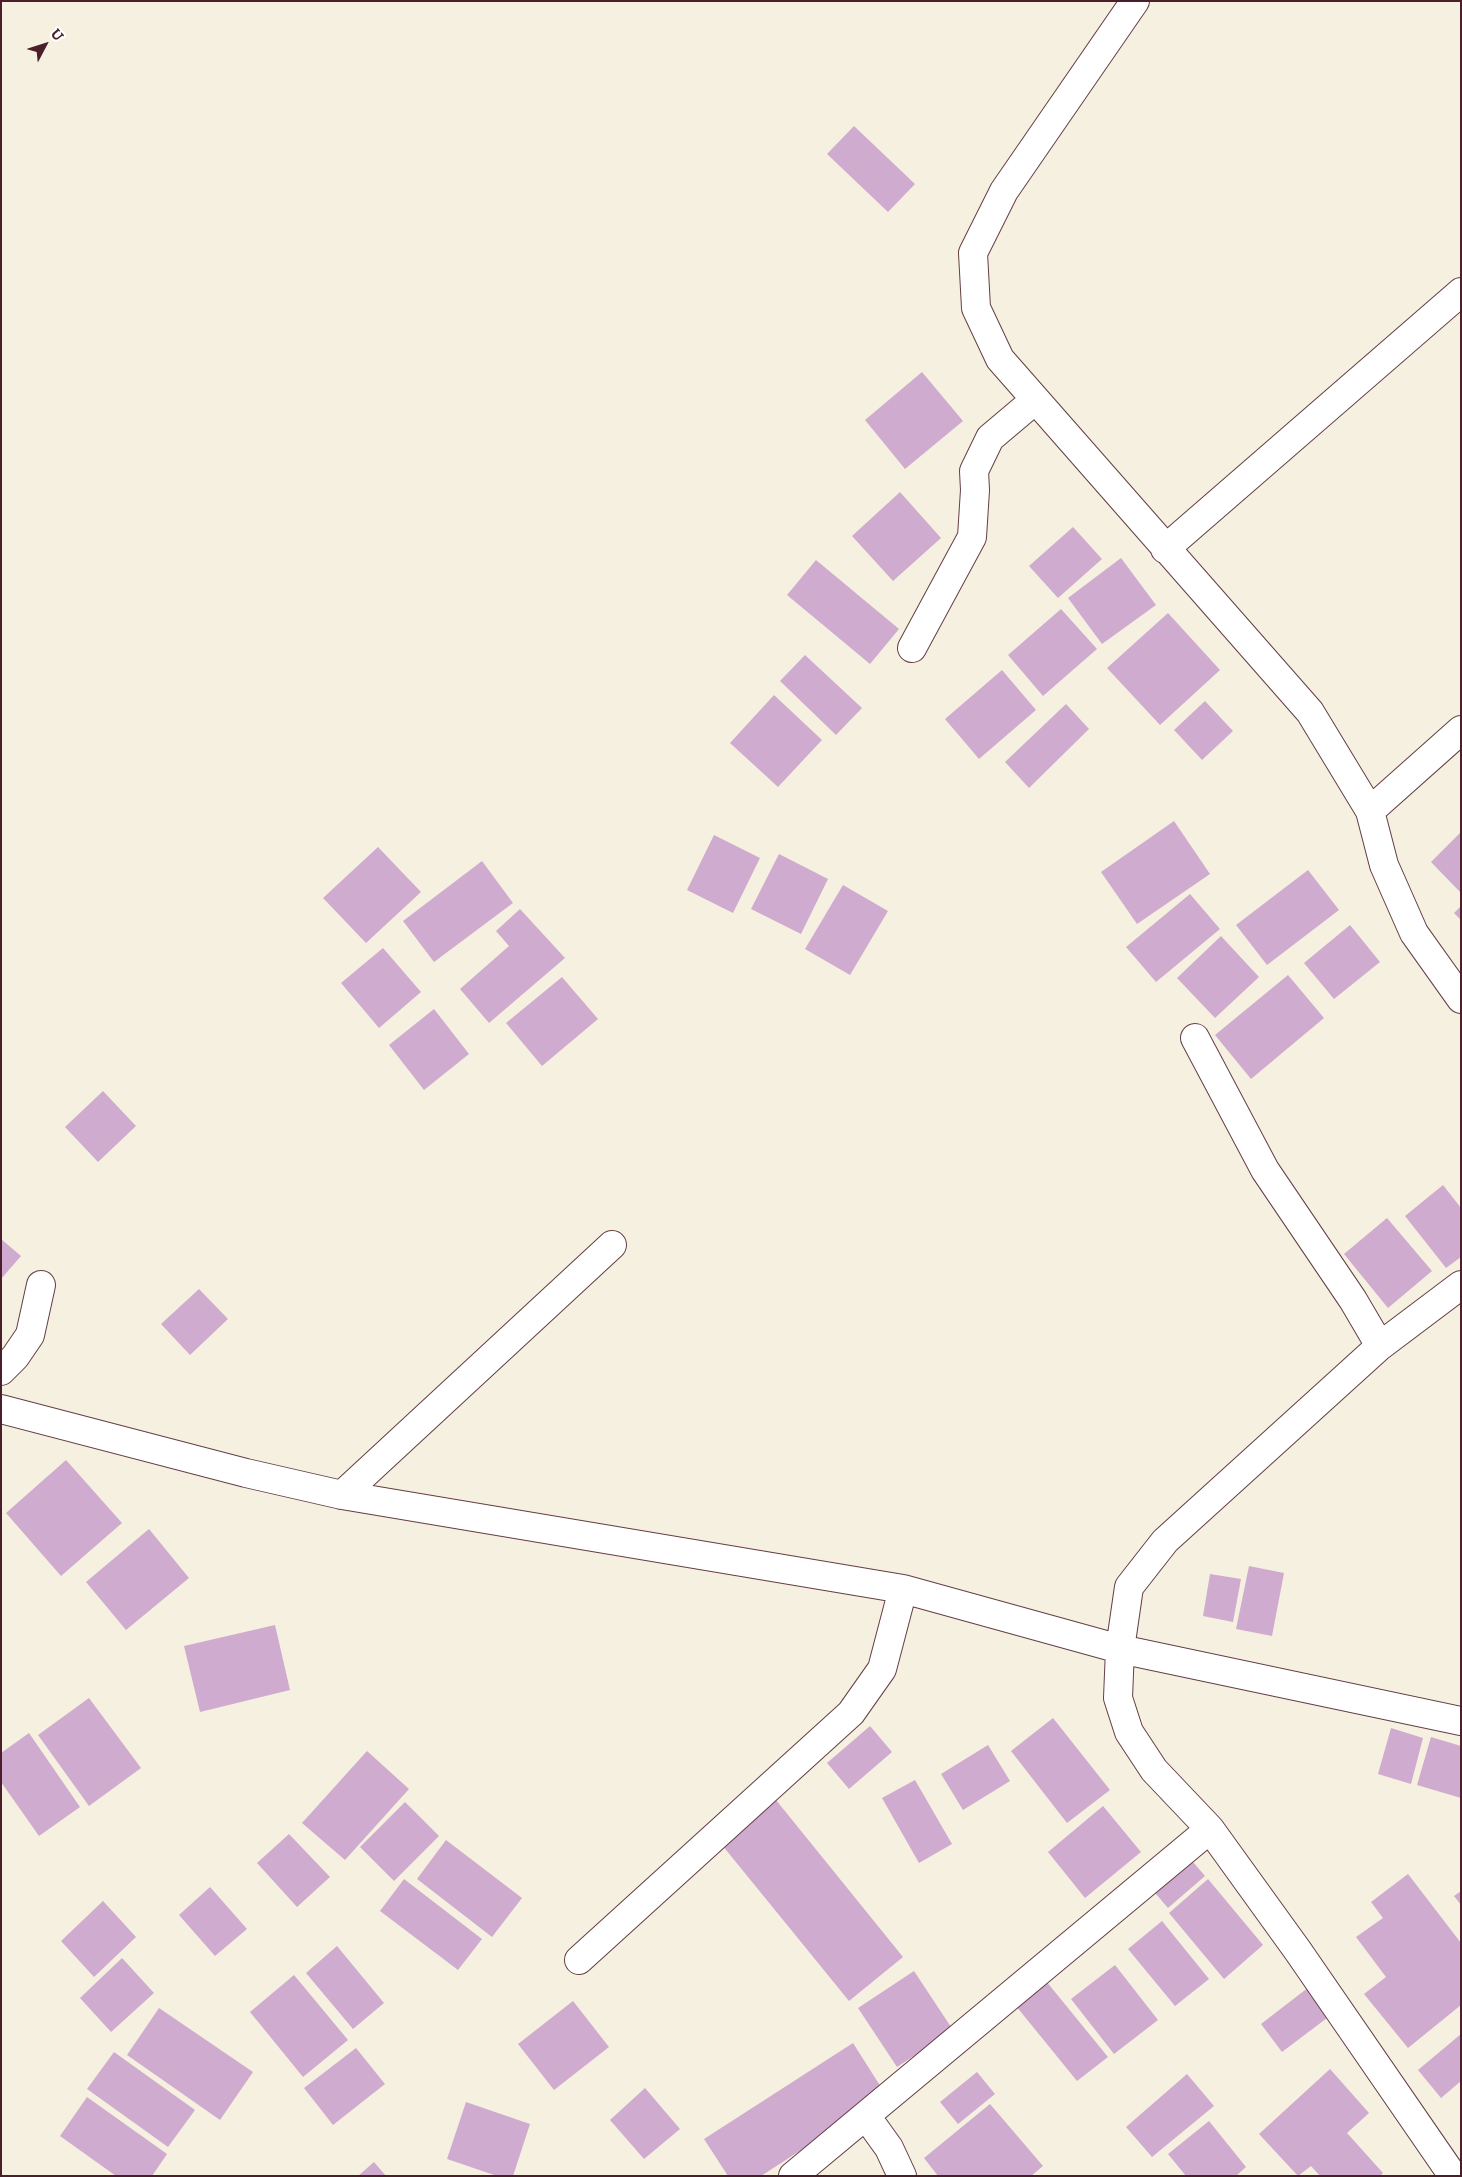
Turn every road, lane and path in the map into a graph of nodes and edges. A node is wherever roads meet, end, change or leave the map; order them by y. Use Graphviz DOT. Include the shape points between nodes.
graph roads {
  1 [pos="1135,1"];
  2 [pos="1461,292"];
  3 [pos="1035,400"];
  4 [pos="1165,549"];
  5 [pos="912,648"];
  6 [pos="1461,730"];
  7 [pos="1370,811"];
  8 [pos="1461,999"];
  9 [pos="1195,1038"];
  10 [pos="612,1245"];
  11 [pos="41,1285"];
  12 [pos="1461,1285"];
  13 [pos="1380,1346"];
  14 [pos="1,1371"];
  15 [pos="1,1409"];
  16 [pos="342,1495"];
  17 [pos="903,1589"];
  18 [pos="1120,1649"];
  19 [pos="1461,1721"];
  20 [pos="1210,1830"];
  21 [pos="579,1960"];
  22 [pos="866,2116"];
  23 [pos="793,2176"];
  24 [pos="902,2176"];
  25 [pos="1453,2176"];
  1 -- 3 [label="street" via="1004,191 973,253 976,308 1000,359"];
  2 -- 4 [label="street"];
  3 -- 4 [label="street"];
  3 -- 5 [label="street" via="990,438 974,471 972,538"];
  4 -- 7 [label="street" via="1310,712"];
  6 -- 7 [label="street"];
  7 -- 8 [label="street" via="1384,865 1414,933"];
  9 -- 13 [label="street" via="1265,1170 1354,1300"];
  10 -- 16 [label="street"];
  11 -- 14 [label="street" via="30,1335"];
  12 -- 13 [label="street"];
  13 -- 18 [label="street" via="1165,1541 1129,1587"];
  15 -- 16 [label="street"];
  16 -- 17 [label="street"];
  17 -- 18 [label="street"];
  17 -- 21 [label="street" via="882,1669 851,1713"];
  18 -- 19 [label="street"];
  18 -- 20 [label="street" via="1118,1698 1129,1732 1154,1770"];
  20 -- 22 [label="street"];
  20 -- 25 [label="street"];
  22 -- 23 [label="street"];
  22 -- 24 [label="street" via="889,2148"];
}
